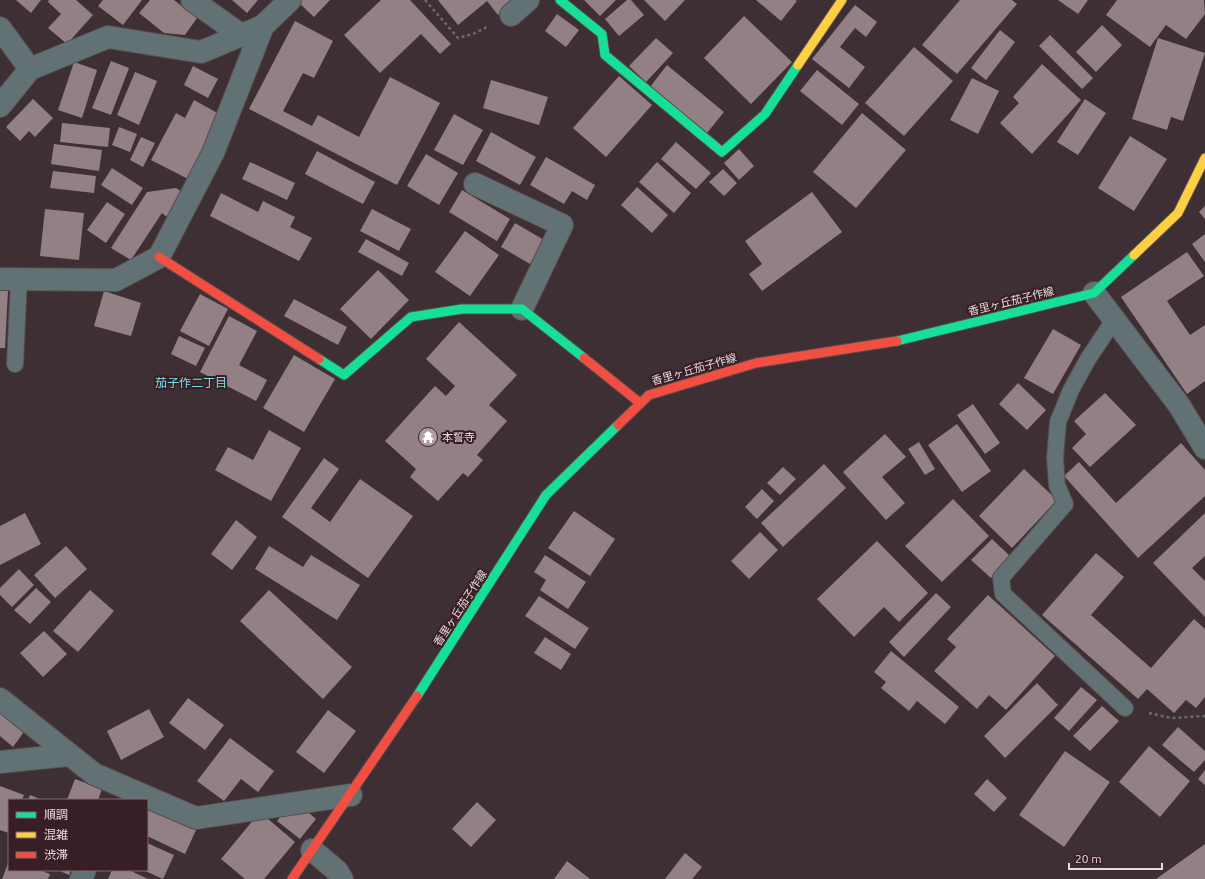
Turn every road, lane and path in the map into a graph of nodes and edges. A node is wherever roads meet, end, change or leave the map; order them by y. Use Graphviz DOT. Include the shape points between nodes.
graph roads {
  1 [pos="192,0"];
  2 [pos="290,0"];
  3 [pos="425,0"];
  4 [pos="528,0"];
  5 [pos="560,0"];
  6 [pos="842,0"];
  7 [pos="511,15"];
  8 [pos="264,26"];
  9 [pos="0,28"];
  10 [pos="241,35"];
  11 [pos="30,69"];
  12 [pos="0,106"];
  13 [pos="1205,158"];
  14 [pos="475,184"];
  15 [pos="159,256"];
  16 [pos="9,279"];
  17 [pos="1094,293"];
  18 [pos="522,309"];
  19 [pos="1114,320"];
  20 [pos="15,364"];
  21 [pos="640,403"];
  22 [pos="1205,447"];
  23 [pos="0,699"];
  24 [pos="1125,708"];
  25 [pos="1205,716"];
  26 [pos="69,755"];
  27 [pos="0,762"];
  28 [pos="120,793"];
  29 [pos="351,795"];
  30 [pos="138,799"];
  31 [pos="148,802"];
  32 [pos="312,850"];
  33 [pos="292,879"];
  34 [pos="342,879"];
  1 -- 10 [label="street"];
  2 -- 8 [label="street"];
  3 -- 7 [label="path" via="458,38 473,34"];
  4 -- 7 [label="street"];
  5 -- 6 [label="street" via="602,34 605,55 722,152 765,114"];
  8 -- 10 [label="street"];
  8 -- 15 [label="street" via="213,153"];
  9 -- 11 [label="street"];
  10 -- 11 [label="street" via="201,52 108,37"];
  11 -- 12 [label="street"];
  13 -- 17 [label="street, 香里ヶ丘茄子作線" via="1178,213"];
  14 -- 18 [label="street" via="562,225"];
  15 -- 16 [label="street" via="116,280"];
  15 -- 18 [label="street" via="344,375 411,317 462,309"];
  16 -- 20 [label="lane"];
  17 -- 19 [label="street"];
  17 -- 21 [label="street, 香里ヶ丘茄子作線" via="890,343 756,363 649,395"];
  18 -- 21 [label="street"];
  19 -- 22 [label="street" via="1180,405"];
  19 -- 24 [label="lane" via="1088,359 1071,390 1058,422 1055,458 1057,485 1065,504 1001,578 1004,594"];
  21 -- 29 [label="street, 香里ヶ丘茄子作線" via="546,495"];
  23 -- 26 [label="street"];
  24 -- 25 [label="path" via="1171,718"];
  26 -- 27 [label="street"];
  26 -- 28 [label="street"];
  28 -- 30 [label="street"];
  29 -- 31 [label="street" via="196,818"];
  29 -- 32 [label="street, 香里ヶ丘茄子作線"];
  32 -- 33 [label="street, 香里ヶ丘茄子作線"];
  32 -- 34 [label="street" via="337,871"];
}
